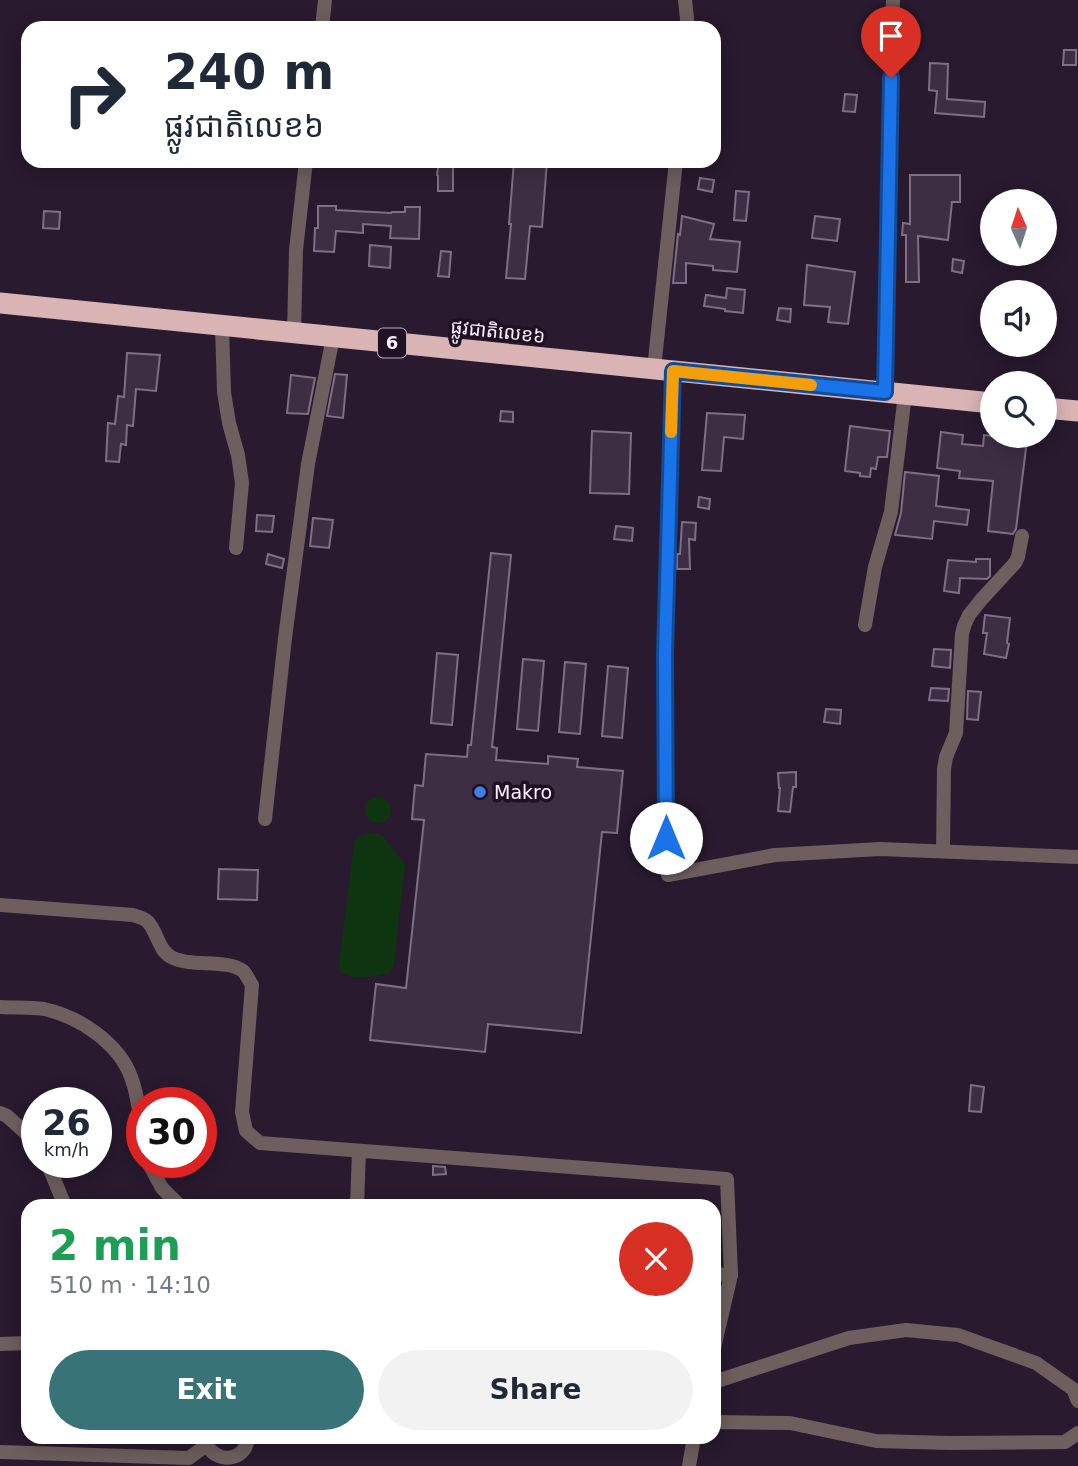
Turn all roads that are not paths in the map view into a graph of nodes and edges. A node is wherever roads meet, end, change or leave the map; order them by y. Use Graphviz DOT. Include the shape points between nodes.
graph roads {
  1 [pos="325,0"];
  2 [pos="685,0"];
  3 [pos="893,0"];
  4 [pos="323,21"];
  5 [pos="687,21"];
  6 [pos="305,168"];
  7 [pos="676,168"];
  8 [pos="0,303"];
  9 [pos="222,326"];
  10 [pos="294,333"];
  11 [pos="333,337"];
  12 [pos="664,370"];
  13 [pos="895,393"];
  14 [pos="980,402"];
  15 [pos="1057,409"];
  16 [pos="1078,411"];
  17 [pos="1022,536"];
  18 [pos="236,548"];
  19 [pos="865,625"];
  20 [pos="265,819"];
  21 [pos="666,838"];
  22 [pos="943,851"];
  23 [pos="1078,857"];
  24 [pos="668,875"];
  25 [pos="0,905"];
  26 [pos="0,1007"];
  27 [pos="134,1087"];
  28 [pos="0,1113"];
  29 [pos="21,1129"];
  30 [pos="359,1151"];
  31 [pos="54,1178"];
  32 [pos="157,1178"];
  33 [pos="62,1199"];
  34 [pos="173,1199"];
  35 [pos="357,1199"];
  36 [pos="721,1274"];
  37 [pos="731,1275"];
  38 [pos="721,1318"];
  39 [pos="21,1343"];
  40 [pos="0,1344"];
  41 [pos="721,1380"];
  42 [pos="1078,1401"];
  43 [pos="721,1422"];
  44 [pos="1078,1433"];
  45 [pos="201,1444"];
  46 [pos="206,1444"];
  47 [pos="246,1444"];
  48 [pos="693,1444"];
  49 [pos="0,1452"];
  50 [pos="233,1462"];
  51 [pos="689,1466"];
  1 -- 4 [label="street"];
  2 -- 5 [label="street"];
  3 -- 13 [label="street"];
  6 -- 10 [label="street" via="296,250"];
  7 -- 12 [label="street"];
  8 -- 9 [label="highway, ផ្លូវជាតិលេខ៦ / 6"];
  9 -- 10 [label="highway, ផ្លូវជាតិលេខ៦ / 6"];
  9 -- 18 [label="street" via="224,392 242,483"];
  10 -- 11 [label="highway, ផ្លូវជាតិលេខ៦ / 6"];
  11 -- 12 [label="highway, ផ្លូវជាតិលេខ៦ / 6"];
  11 -- 20 [label="street" via="308,464"];
  12 -- 13 [label="highway, ផ្លូវជាតិលេខ៦ / 6"];
  12 -- 21 [label="street"];
  13 -- 14 [label="highway, ផ្លូវជាតិលេខ៦ / 6"];
  13 -- 19 [label="street" via="891,512"];
  15 -- 16 [label="highway"];
  17 -- 22 [label="street" via="1015,563 970,615 962,634 956,733 944,769"];
  22 -- 23 [label="street"];
  22 -- 24 [label="street" via="775,855"];
  25 -- 30 [label="street" via="133,915 145,920 170,957 235,967 245,973 252,985 242,1112 246,1132 260,1143"];
  26 -- 27 [label="street" via="43,1009 74,1018 112,1046"];
  28 -- 29 [label="street"];
  30 -- 35 [label="street"];
  30 -- 37 [label="street" via="727,1179"];
  31 -- 33 [label="street"];
  32 -- 34 [label="street"];
  36 -- 37 [label="street"];
  37 -- 38 [label="street"];
  39 -- 40 [label="street"];
  41 -- 42 [label="street" via="849,1338 906,1330 958,1335 1036,1363 1073,1389"];
  43 -- 44 [label="street" via="790,1423 876,1441 1065,1442"];
  45 -- 49 [label="street" via="189,1458"];
  46 -- 50 [label="street" via="217,1457"];
  47 -- 50 [label="street"];
  48 -- 51 [label="street"];
}
